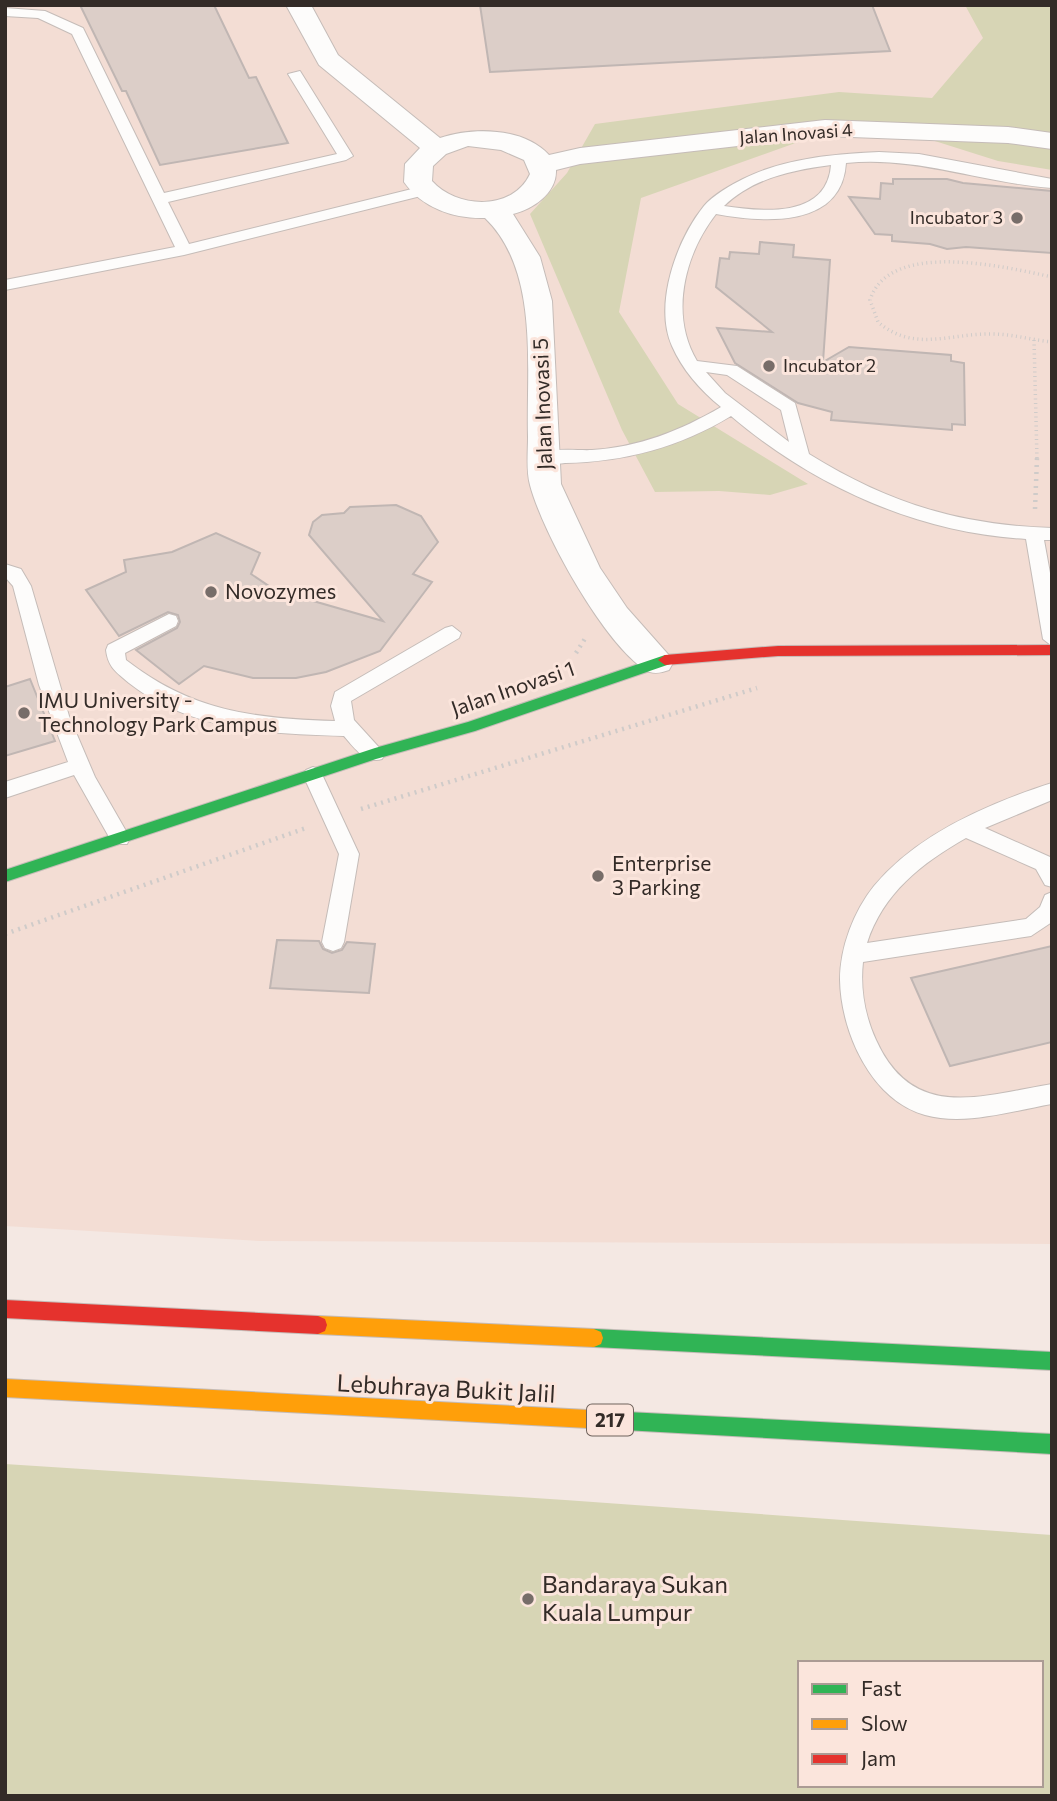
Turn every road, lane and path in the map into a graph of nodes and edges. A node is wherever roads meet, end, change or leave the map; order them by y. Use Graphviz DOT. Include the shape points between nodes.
graph roads {
  1 [pos="298,5"];
  2 [pos="5,12"];
  3 [pos="295,74"];
  4 [pos="1052,141"];
  5 [pos="900,144"];
  6 [pos="436,148"];
  7 [pos="839,160"];
  8 [pos="541,164"];
  9 [pos="1052,184"];
  10 [pos="424,191"];
  11 [pos="160,199"];
  12 [pos="710,208"];
  13 [pos="492,209"];
  14 [pos="184,250"];
  15 [pos="1052,277"];
  16 [pos="5,285"];
  17 [pos="1034,340"];
  18 [pos="1052,342"];
  19 [pos="690,365"];
  20 [pos="733,407"];
  21 [pos="801,457"];
  22 [pos="542,458"];
  23 [pos="1043,534"];
  24 [pos="5,570"];
  25 [pos="169,621"];
  26 [pos="588,630"];
  27 [pos="452,633"];
  28 [pos="1052,639"];
  29 [pos="1052,650"];
  30 [pos="573,658"];
  31 [pos="657,661"];
  32 [pos="766,686"];
  33 [pos="348,729"];
  34 [pos="374,754"];
  35 [pos="79,766"];
  36 [pos="313,775"];
  37 [pos="5,790"];
  38 [pos="1052,791"];
  39 [pos="333,818"];
  40 [pos="966,829"];
  41 [pos="120,838"];
  42 [pos="5,876"];
  43 [pos="1052,879"];
  44 [pos="1052,901"];
  45 [pos="5,934"];
  46 [pos="332,942"];
  47 [pos="854,954"];
  48 [pos="1052,1094"];
  49 [pos="5,1309"];
  50 [pos="1052,1361"];
  51 [pos="5,1388"];
  52 [pos="1052,1444"];
  1 -- 6 [label="street" via="328,60"];
  2 -- 11 [label="lane" via="40,14 78,30"];
  3 -- 11 [label="lane" via="346,156"];
  4 -- 5 [label="street, Jalan Inovasi 4" via="1008,135"];
  5 -- 7 [label="lane"];
  5 -- 8 [label="street, Jalan Inovasi 4" via="825,128"];
  5 -- 9 [label="lane" via="1003,179"];
  6 -- 8 [label="street" via="466,138 504,140 533,154"];
  6 -- 10 [label="street" via="419,164 418,182"];
  7 -- 12 [label="lane" via="757,177"];
  7 -- 12 [label="lane" via="838,185 811,207 767,216"];
  8 -- 13 [label="street" via="542,176 527,198"];
  10 -- 13 [label="street" via="445,204"];
  10 -- 14 [label="lane"];
  11 -- 14 [label="lane"];
  12 -- 19 [label="lane" via="693,236 676,286 679,343"];
  13 -- 22 [label="street, Jalan Inovasi 5" via="528,259 536,288"];
  14 -- 16 [label="lane"];
  15 -- 17 [label="path" via="926,262 885,274 870,293 871,313 885,329 903,338 950,341 993,334"];
  17 -- 18 [label="path"];
  17 -- 23 [label="path"];
  19 -- 20 [label="lane" via="715,395"];
  19 -- 21 [label="lane" via="731,370 789,407"];
  20 -- 21 [label="lane"];
  20 -- 22 [label="lane" via="687,433 625,454"];
  21 -- 23 [label="lane" via="915,513 976,530"];
  22 -- 31 [label="street, Jalan Inovasi 5" via="545,484 585,572 615,617"];
  23 -- 28 [label="lane"];
  24 -- 35 [label="lane" via="15,574 22,586 47,686"];
  25 -- 33 [label="lane" via="115,650 117,663 160,695 223,720"];
  26 -- 30 [label="path"];
  27 -- 33 [label="lane" via="342,697 340,706"];
  29 -- 31 [label="main road, Jalan Inovasi 1" via="778,651"];
  31 -- 34 [label="main road, Jalan Inovasi 1" via="470,727"];
  32 -- 39 [label="path"];
  33 -- 34 [label="lane"];
  34 -- 36 [label="main road, Jalan Inovasi 1"];
  35 -- 37 [label="lane"];
  35 -- 41 [label="lane"];
  36 -- 39 [label="lane"];
  36 -- 41 [label="main road, Jalan Inovasi 1"];
  38 -- 40 [label="lane"];
  39 -- 45 [label="path"];
  39 -- 46 [label="lane" via="349,854"];
  40 -- 43 [label="lane" via="1043,863"];
  40 -- 47 [label="lane" via="922,855 882,891"];
  41 -- 42 [label="main road, Jalan Inovasi 1"];
  44 -- 47 [label="lane" via="1050,911 1031,927"];
  47 -- 48 [label="lane" via="853,1001 862,1033 897,1091 928,1106 947,1107"];
  49 -- 50 [label="main road"];
  51 -- 52 [label="main road, Lebuhraya Bukit Jalil / 217"];
}
